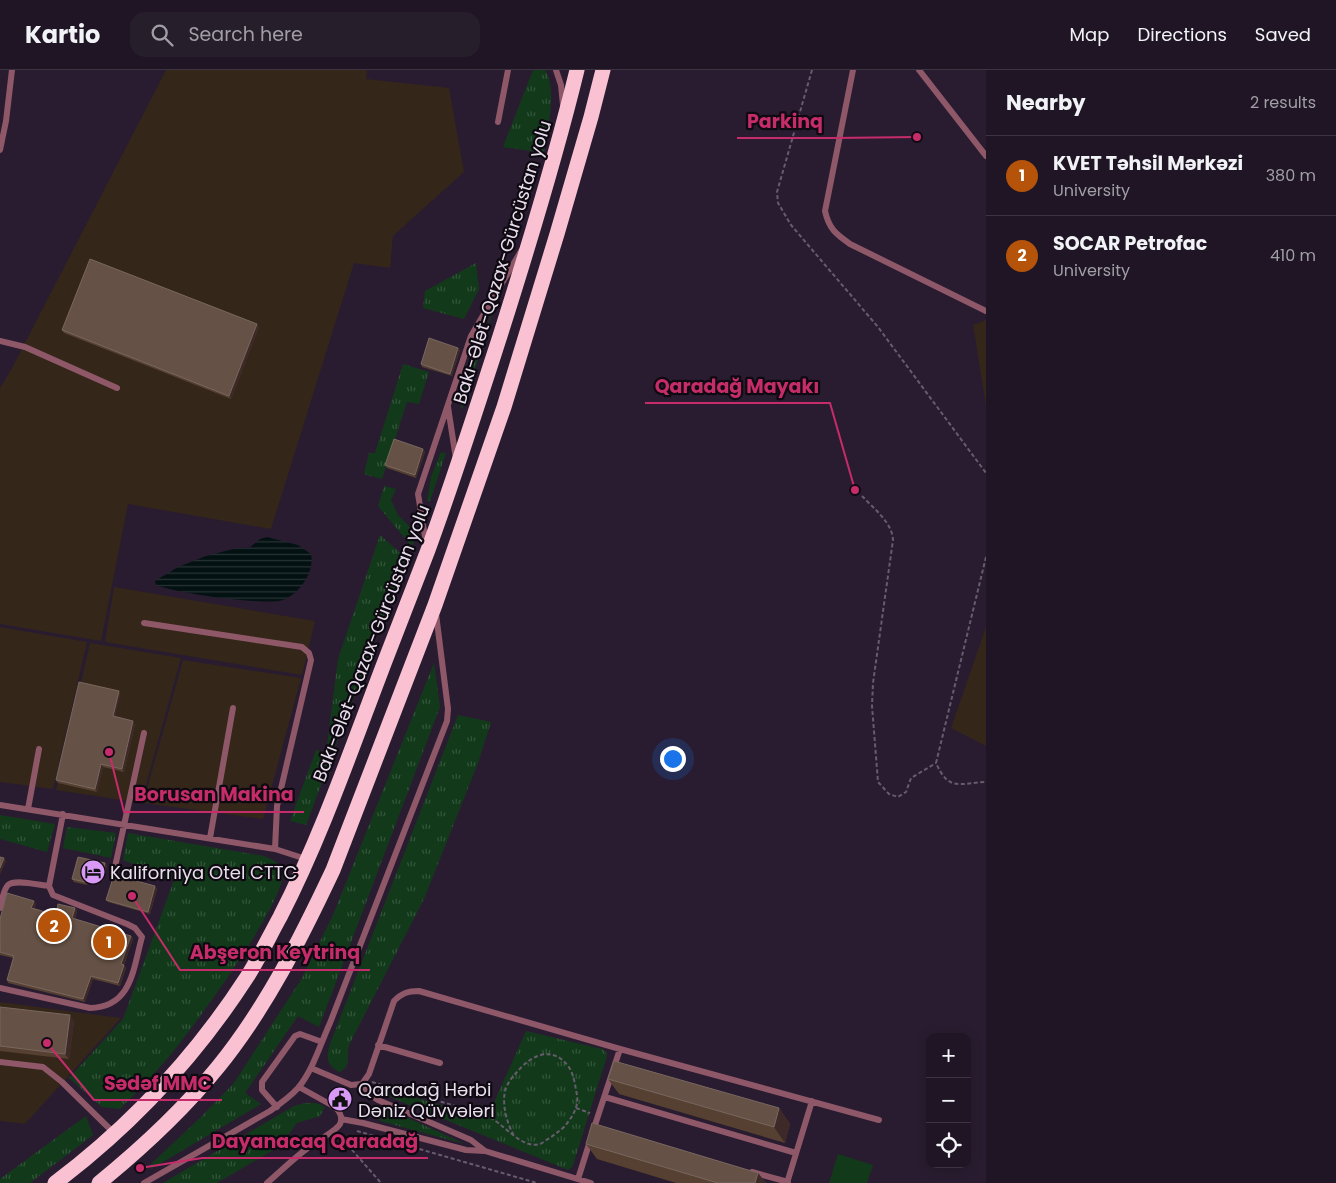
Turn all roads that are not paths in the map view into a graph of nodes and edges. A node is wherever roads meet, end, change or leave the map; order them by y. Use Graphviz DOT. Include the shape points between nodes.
graph roads {
  1 [pos="12,70"];
  2 [pos="508,70"];
  3 [pos="556,70"];
  4 [pos="577,70"];
  5 [pos="603,70"];
  6 [pos="853,70"];
  7 [pos="919,70"];
  8 [pos="498,122"];
  9 [pos="564,122"];
  10 [pos="0,150"];
  11 [pos="986,156"];
  12 [pos="535,226"];
  13 [pos="986,311"];
  14 [pos="0,341"];
  15 [pos="117,388"];
  16 [pos="448,406"];
  17 [pos="457,469"];
  18 [pos="428,551"];
  19 [pos="435,605"];
  20 [pos="144,622"];
  21 [pos="233,708"];
  22 [pos="144,732"];
  23 [pos="39,749"];
  24 [pos="0,805"];
  25 [pos="28,809"];
  26 [pos="63,814"];
  27 [pos="124,824"];
  28 [pos="210,838"];
  29 [pos="275,849"];
  30 [pos="308,860"];
  31 [pos="115,868"];
  32 [pos="48,886"];
  33 [pos="0,908"];
  34 [pos="0,988"];
  35 [pos="322,1042"];
  36 [pos="378,1045"];
  37 [pos="620,1049"];
  38 [pos="0,1062"];
  39 [pos="440,1063"];
  40 [pos="311,1068"];
  41 [pos="364,1082"];
  42 [pos="299,1087"];
  43 [pos="604,1097"];
  44 [pos="812,1101"];
  45 [pos="277,1107"];
  46 [pos="879,1120"];
  47 [pos="338,1124"];
  48 [pos="595,1127"];
  49 [pos="604,1129"];
  50 [pos="115,1134"];
  51 [pos="485,1151"];
  52 [pos="796,1153"];
  53 [pos="742,1169"];
  54 [pos="578,1179"];
  55 [pos="788,1182"];
  56 [pos="55,1183"];
  57 [pos="99,1183"];
  58 [pos="144,1183"];
  59 [pos="267,1183"];
  60 [pos="592,1183"];
  1 -- 10 [label="lane"];
  2 -- 8 [label="lane"];
  3 -- 9 [label="lane" via="562,85"];
  4 -- 9 [label="highway, Bakı-Ələt-Qazax-Gürcüstan yolu"];
  5 -- 19 [label="highway" via="504,406"];
  6 -- 13 [label="lane" via="825,211 828,223 850,244"];
  7 -- 11 [label="lane"];
  9 -- 12 [label="highway, Bakı-Ələt-Qazax-Gürcüstan yolu"];
  12 -- 16 [label="lane" via="475,328"];
  12 -- 17 [label="highway, Bakı-Ələt-Qazax-Gürcüstan yolu"];
  14 -- 15 [label="lane" via="25,346"];
  16 -- 17 [label="lane"];
  16 -- 18 [label="lane" via="418,494"];
  17 -- 18 [label="highway, Bakı-Ələt-Qazax-Gürcüstan yolu"];
  18 -- 30 [label="highway, Bakı-Ələt-Qazax-Gürcüstan yolu"];
  19 -- 35 [label="lane" via="447,721"];
  19 -- 57 [label="highway" via="333,870 270,989 245,1030 193,1096"];
  20 -- 29 [label="lane" via="302,647 309,653 311,660 277,806"];
  21 -- 28 [label="lane"];
  22 -- 27 [label="lane"];
  23 -- 25 [label="lane"];
  24 -- 25 [label="lane"];
  25 -- 26 [label="lane"];
  26 -- 27 [label="lane"];
  26 -- 32 [label="lane"];
  27 -- 28 [label="lane"];
  27 -- 31 [label="lane"];
  28 -- 29 [label="lane"];
  29 -- 30 [label="lane"];
  30 -- 50 [label="highway, Bakı-Ələt-Qazax-Gürcüstan yolu" via="248,975 220,1016 173,1077"];
  32 -- 33 [label="lane" via="14,881 5,889"];
  32 -- 34 [label="lane" via="53,894 140,932 142,937 128,986 124,994 102,1008"];
  35 -- 40 [label="lane"];
  35 -- 45 [label="lane" via="300,1034 295,1036 262,1082 262,1090"];
  36 -- 37 [label="lane" via="394,1001 408,991 419,991"];
  36 -- 39 [label="lane"];
  36 -- 41 [label="lane"];
  37 -- 43 [label="lane"];
  37 -- 44 [label="lane"];
  38 -- 50 [label="lane" via="43,1066"];
  40 -- 41 [label="lane" via="351,1085"];
  40 -- 42 [label="lane"];
  41 -- 51 [label="lane" via="370,1095 378,1100 471,1140"];
  42 -- 45 [label="lane"];
  42 -- 47 [label="lane" via="335,1107 339,1111"];
  43 -- 48 [label="lane"];
  43 -- 52 [label="lane"];
  44 -- 46 [label="lane"];
  44 -- 52 [label="lane"];
  45 -- 58 [label="lane"];
  47 -- 51 [label="lane" via="363,1123 466,1150"];
  47 -- 59 [label="lane"];
  48 -- 49 [label="lane"];
  48 -- 54 [label="lane"];
  50 -- 56 [label="highway, Bakı-Ələt-Qazax-Gürcüstan yolu"];
  51 -- 54 [label="lane"];
  52 -- 55 [label="lane"];
  53 -- 55 [label="lane"];
  54 -- 60 [label="lane"];
}
